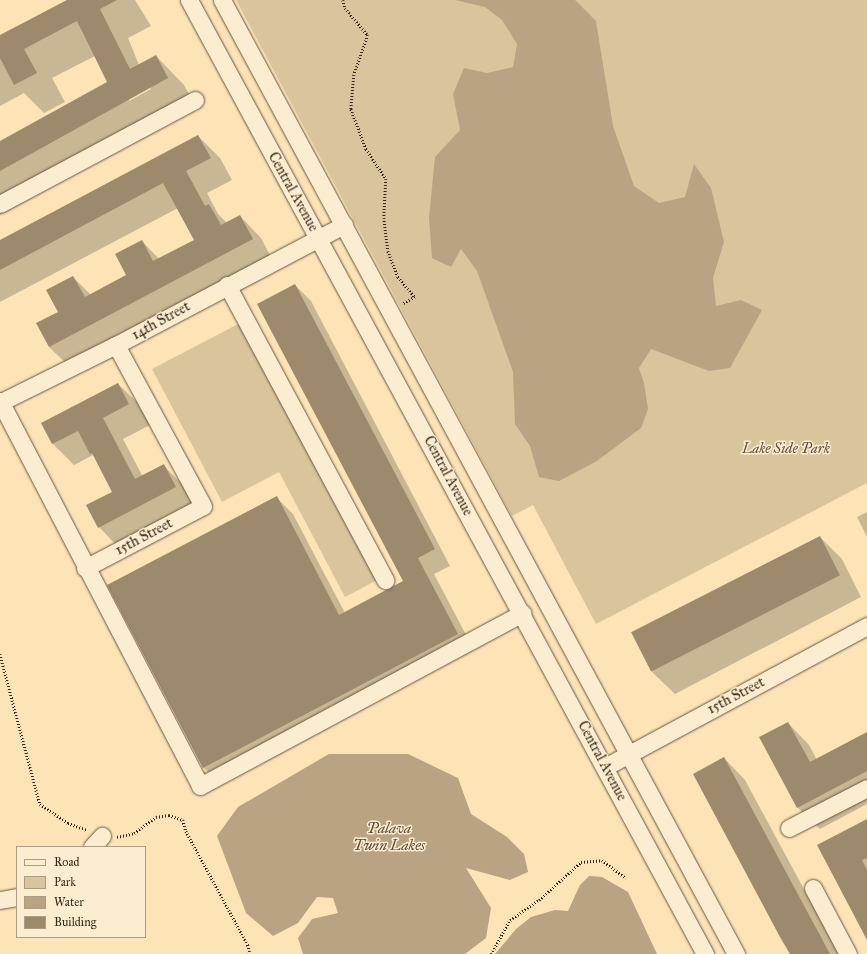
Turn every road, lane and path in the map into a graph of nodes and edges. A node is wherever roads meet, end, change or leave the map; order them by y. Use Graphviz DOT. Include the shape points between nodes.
graph roads {
  1 [pos="189,0"];
  2 [pos="222,0"];
  3 [pos="343,0"];
  4 [pos="195,100"];
  5 [pos="0,204"];
  6 [pos="344,224"];
  7 [pos="318,238"];
  8 [pos="227,285"];
  9 [pos="390,311"];
  10 [pos="116,345"];
  11 [pos="1,402"];
  12 [pos="85,568"];
  13 [pos="385,580"];
  14 [pos="522,613"];
  15 [pos="867,626"];
  16 [pos="0,654"];
  17 [pos="630,753"];
  18 [pos="605,767"];
  19 [pos="867,788"];
  20 [pos="789,828"];
  21 [pos="97,842"];
  22 [pos="626,878"];
  23 [pos="813,888"];
  24 [pos="16,897"];
  25 [pos="0,900"];
  26 [pos="250,954"];
  27 [pos="491,954"];
  28 [pos="705,954"];
  29 [pos="736,954"];
  30 [pos="848,954"];
  1 -- 7 [label="street, Central Avenue"];
  2 -- 6 [label="street, Central Avenue"];
  3 -- 9 [label="path" via="345,8 368,35 354,75 351,109 366,149 386,178 384,218 388,251 398,277 415,297"];
  4 -- 5 [label="street"];
  6 -- 7 [label="street, 14th Street"];
  6 -- 9 [label="street, Central Avenue"];
  7 -- 8 [label="street, 14th Street"];
  7 -- 14 [label="street, Central Avenue"];
  8 -- 10 [label="street, 14th Street"];
  8 -- 13 [label="street"];
  9 -- 17 [label="street, Central Avenue"];
  10 -- 11 [label="street, 14th Street"];
  10 -- 12 [label="street, 15th Street" via="203,506"];
  11 -- 12 [label="street"];
  12 -- 14 [label="street" via="200,786"];
  14 -- 18 [label="street, Central Avenue"];
  15 -- 17 [label="street, 15th Street"];
  16 -- 21 [label="path" via="40,804"];
  17 -- 18 [label="street, 15th Street"];
  17 -- 29 [label="street, Central Avenue"];
  18 -- 28 [label="street, Central Avenue"];
  19 -- 20 [label="street"];
  21 -- 26 [label="path" via="134,833 156,817 169,815 183,820 186,831 248,945"];
  22 -- 27 [label="path" via="602,860 581,862 539,900 510,920"];
  23 -- 30 [label="street"];
  24 -- 25 [label="street"];
}
